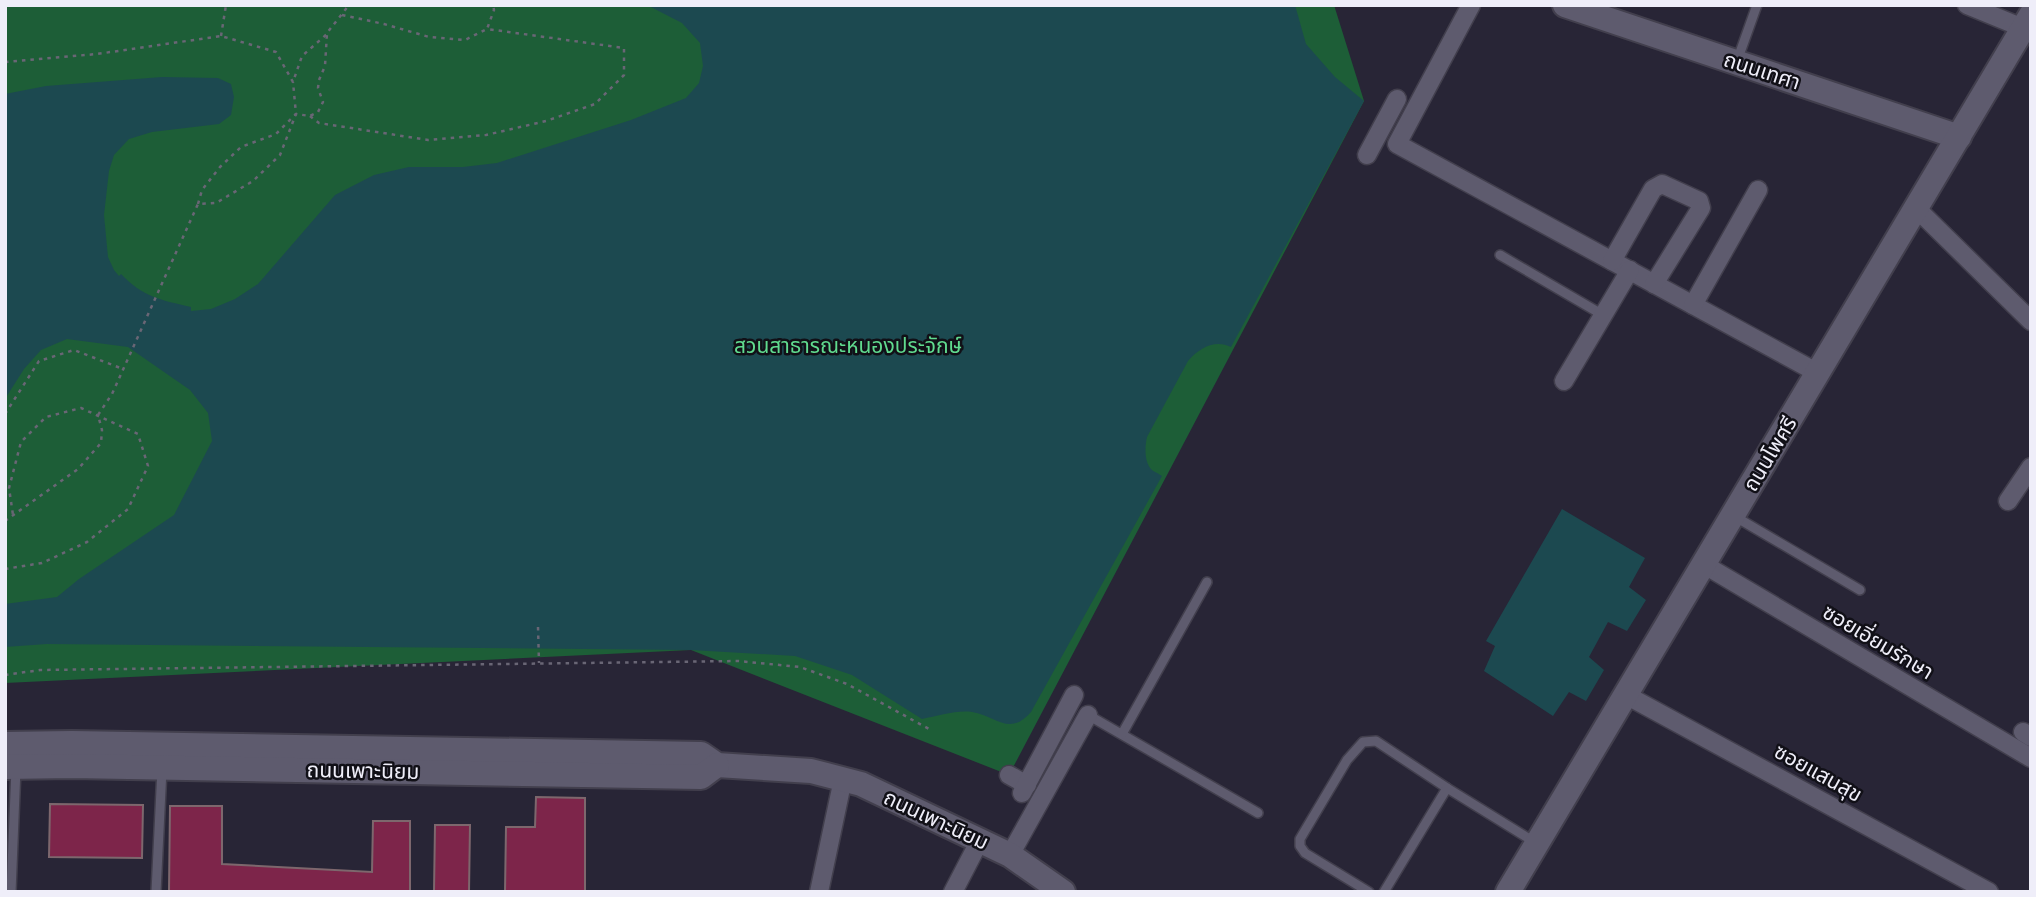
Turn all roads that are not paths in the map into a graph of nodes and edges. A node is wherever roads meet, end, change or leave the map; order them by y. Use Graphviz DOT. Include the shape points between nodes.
graph roads {
  1 [pos="1471,5"];
  2 [pos="1565,5"];
  3 [pos="1757,5"];
  4 [pos="1967,5"];
  5 [pos="2028,25"];
  6 [pos="1736,62"];
  7 [pos="1397,99"];
  8 [pos="1959,137"];
  9 [pos="1367,155"];
  10 [pos="1758,190"];
  11 [pos="1916,208"];
  12 [pos="1500,255"];
  13 [pos="1612,261"];
  14 [pos="1630,270"];
  15 [pos="1654,284"];
  16 [pos="1693,305"];
  17 [pos="1603,315"];
  18 [pos="2031,321"];
  19 [pos="1818,373"];
  20 [pos="1564,381"];
  21 [pos="2031,467"];
  22 [pos="2008,501"];
  23 [pos="1733,515"];
  24 [pos="1703,564"];
  25 [pos="1207,582"];
  26 [pos="1860,590"];
  27 [pos="1074,695"];
  28 [pos="1626,695"];
  29 [pos="1088,715"];
  30 [pos="1122,734"];
  31 [pos="2031,758"];
  32 [pos="9,759"];
  33 [pos="717,765"];
  34 [pos="162,767"];
  35 [pos="1009,775"];
  36 [pos="843,779"];
  37 [pos="1447,788"];
  38 [pos="1258,813"];
  39 [pos="980,841"];
  40 [pos="1537,844"];
  41 [pos="1010,855"];
  42 [pos="11,892"];
  43 [pos="156,892"];
  44 [pos="819,892"];
  45 [pos="953,892"];
  46 [pos="1063,892"];
  47 [pos="1369,892"];
  48 [pos="1384,892"];
  49 [pos="1508,892"];
  50 [pos="1989,892"];
  1 -- 13 [label="street" via="1397,144"];
  2 -- 6 [label="street, ถนนเทศา"];
  3 -- 6 [label="lane"];
  4 -- 5 [label="street"];
  5 -- 8 [label="street, ถนนโพศรี"];
  6 -- 8 [label="street, ถนนเทศา"];
  7 -- 9 [label="street"];
  8 -- 11 [label="street, ถนนโพศรี"];
  10 -- 16 [label="street"];
  11 -- 18 [label="street"];
  11 -- 19 [label="street, ถนนโพศรี"];
  12 -- 17 [label="lane"];
  13 -- 14 [label="street"];
  13 -- 15 [label="street" via="1657,186 1662,184 1699,201 1701,208"];
  14 -- 15 [label="street"];
  14 -- 17 [label="street"];
  15 -- 16 [label="street"];
  16 -- 19 [label="street"];
  17 -- 20 [label="street"];
  19 -- 23 [label="street, ถนนโพศรี"];
  21 -- 22 [label="street"];
  23 -- 24 [label="street, ถนนโพศรี"];
  23 -- 26 [label="lane"];
  24 -- 28 [label="street, ถนนโพศรี"];
  24 -- 31 [label="street, ซอยเอี่ยมรักษา"];
  25 -- 30 [label="lane"];
  27 -- 35 [label="street" via="1025,789"];
  28 -- 40 [label="street, ถนนโพศรี"];
  28 -- 50 [label="street, ซอยแสนสุข"];
  29 -- 30 [label="lane"];
  29 -- 41 [label="street"];
  30 -- 38 [label="lane"];
  32 -- 33 [label="street, ถนนเพาะนิยม" via="86,743 701,754"];
  32 -- 34 [label="street, ถนนเพาะนิยม"];
  32 -- 42 [label="lane"];
  33 -- 34 [label="street, ถนนเพาะนิยม" via="701,777"];
  33 -- 36 [label="street, ถนนเพาะนิยม" via="811,771"];
  34 -- 43 [label="lane"];
  36 -- 39 [label="street, ถนนเพาะนิยม"];
  36 -- 44 [label="street"];
  37 -- 40 [label="lane"];
  37 -- 47 [label="lane" via="1376,741 1363,742 1347,760 1300,846"];
  37 -- 48 [label="lane"];
  39 -- 41 [label="street, ถนนเพาะนิยม"];
  39 -- 45 [label="street"];
  40 -- 49 [label="street, ถนนโพศรี"];
  41 -- 46 [label="street, ถนนเพาะนิยม"];
}
